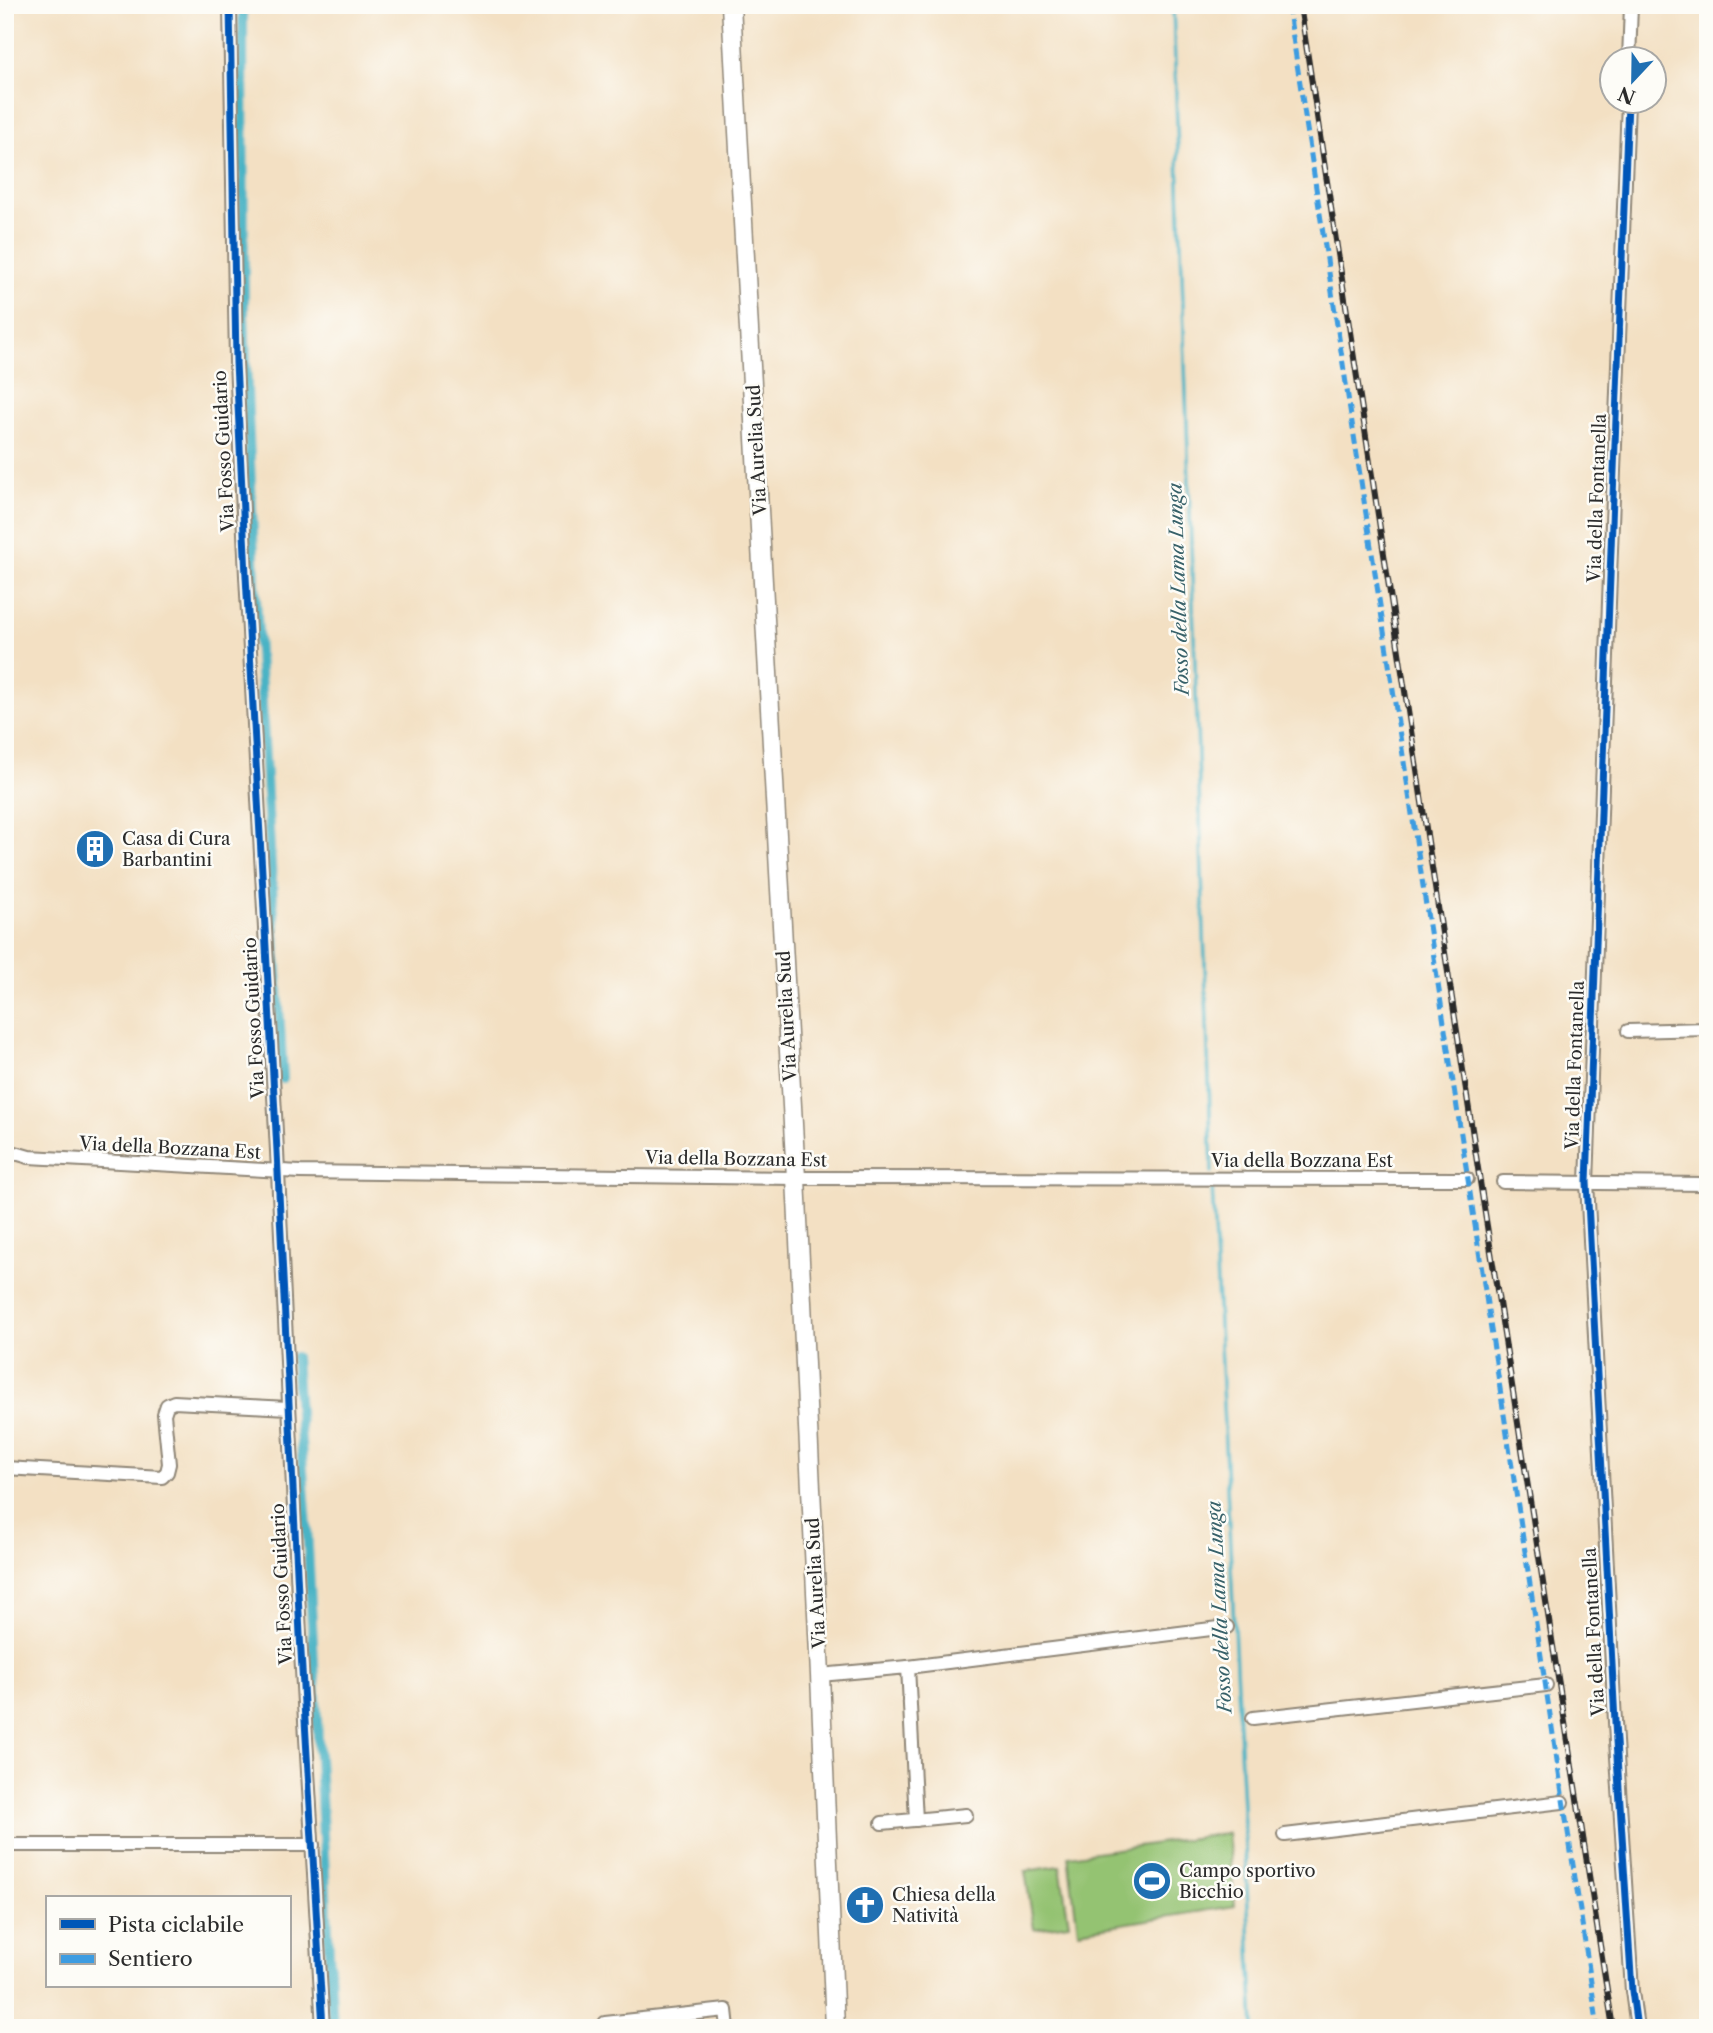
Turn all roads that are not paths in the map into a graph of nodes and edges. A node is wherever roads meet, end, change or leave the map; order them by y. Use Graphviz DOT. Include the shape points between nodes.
graph roads {
  1 [pos="230,5"];
  2 [pos="732,5"];
  3 [pos="1631,5"];
  4 [pos="1630,46"];
  5 [pos="1627,116"];
  6 [pos="1708,1029"];
  7 [pos="1628,1031"];
  8 [pos="5,1150"];
  9 [pos="277,1172"];
  10 [pos="796,1178"];
  11 [pos="1467,1179"];
  12 [pos="1503,1182"];
  13 [pos="1587,1182"];
  14 [pos="1708,1184"];
  15 [pos="288,1408"];
  16 [pos="5,1468"];
  17 [pos="1227,1627"];
  18 [pos="908,1667"];
  19 [pos="820,1675"];
  20 [pos="1546,1685"];
  21 [pos="1253,1718"];
  22 [pos="1562,1802"];
  23 [pos="966,1815"];
  24 [pos="916,1821"];
  25 [pos="882,1823"];
  26 [pos="1285,1835"];
  27 [pos="5,1845"];
  28 [pos="313,1845"];
  29 [pos="323,2028"];
  30 [pos="605,2028"];
  31 [pos="728,2028"];
  32 [pos="835,2028"];
  33 [pos="1637,2028"];
  1 -- 9 [label="street, Via Fosso Guidario" via="236,362"];
  2 -- 10 [label="main road, Via Aurelia Sud"];
  3 -- 4 [label="street"];
  5 -- 13 [label="street, Via della Fontanella"];
  6 -- 7 [label="street"];
  8 -- 9 [label="street, Via della Bozzana Est" via="29,1157"];
  9 -- 10 [label="street, Via della Bozzana Est"];
  9 -- 15 [label="street, Via Fosso Guidario"];
  10 -- 11 [label="street, Via della Bozzana Est"];
  10 -- 19 [label="main road, Via Aurelia Sud"];
  12 -- 13 [label="street"];
  13 -- 14 [label="street"];
  13 -- 33 [label="street, Via della Fontanella" via="1616,1741"];
  15 -- 16 [label="street" via="167,1405 169,1464 162,1477"];
  15 -- 28 [label="street, Via Fosso Guidario"];
  17 -- 18 [label="street"];
  18 -- 19 [label="street"];
  18 -- 24 [label="street"];
  19 -- 32 [label="main road, Via Aurelia Sud"];
  20 -- 21 [label="street"];
  22 -- 26 [label="street"];
  23 -- 24 [label="street"];
  24 -- 25 [label="street"];
  27 -- 28 [label="street"];
  28 -- 29 [label="street, Via Fosso Guidario"];
  30 -- 31 [label="street" via="604,2023 726,2010"];
}
